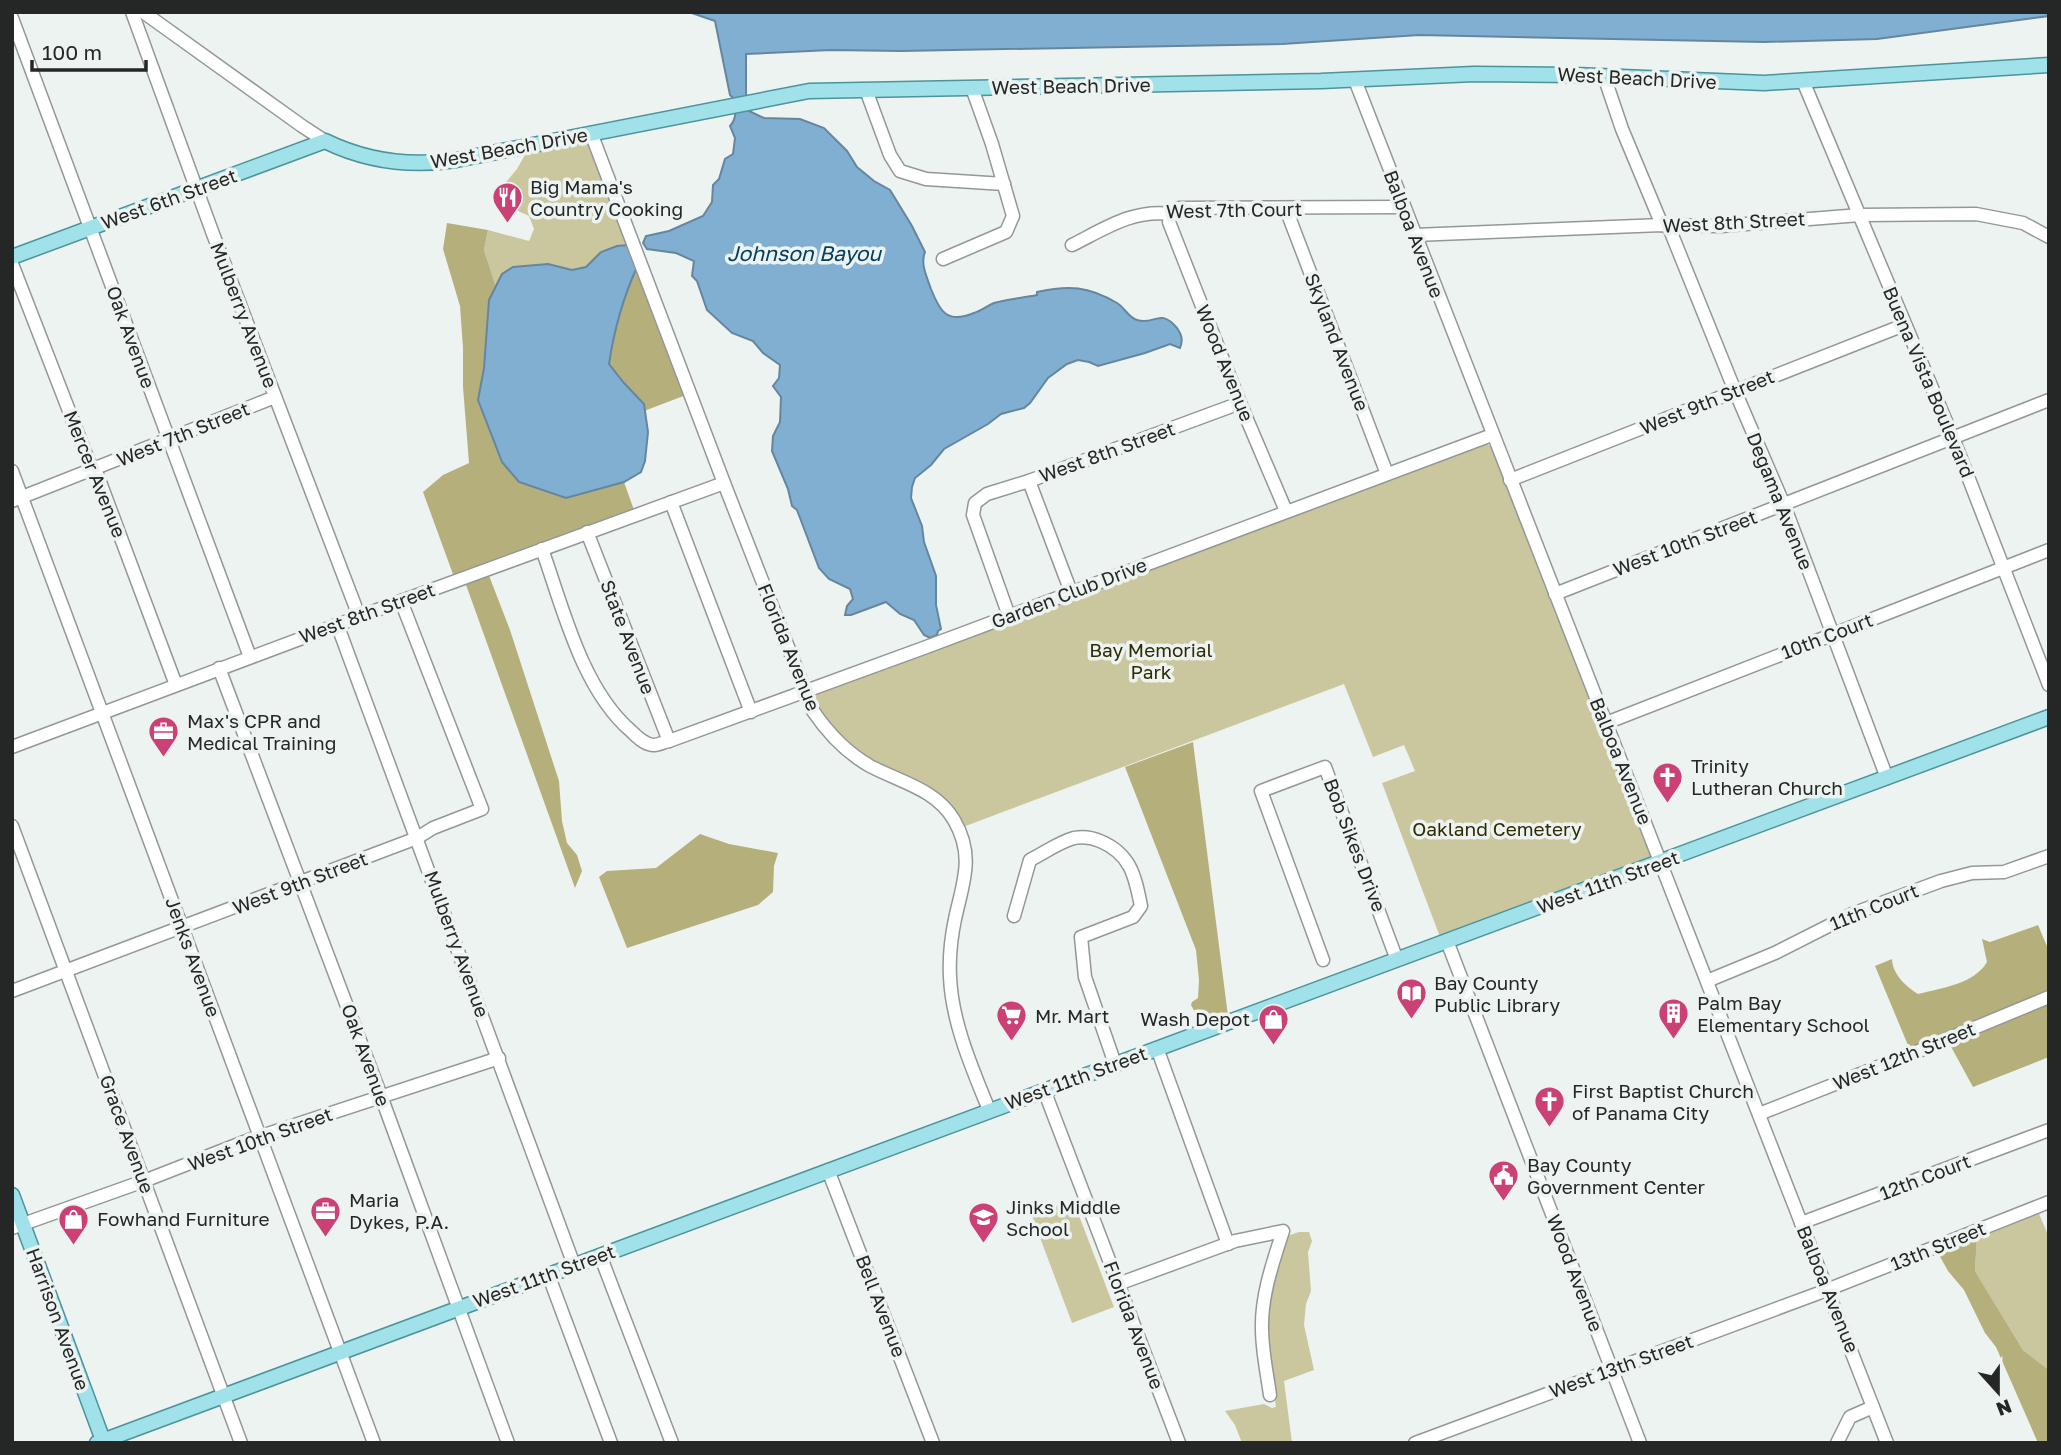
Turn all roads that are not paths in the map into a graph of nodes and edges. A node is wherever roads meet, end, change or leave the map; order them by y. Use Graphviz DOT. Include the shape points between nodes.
graph roads {
  1 [pos="132,12"];
  2 [pos="144,12"];
  3 [pos="15,14"];
  4 [pos="2049,65"];
  5 [pos="1604,76"];
  6 [pos="1354,80"];
  7 [pos="1803,81"];
  8 [pos="972,88"];
  9 [pos="866,90"];
  10 [pos="591,133"];
  11 [pos="326,141"];
  12 [pos="1004,184"];
  13 [pos="197,188"];
  14 [pos="1404,207"];
  15 [pos="1286,209"];
  16 [pos="1171,214"];
  17 [pos="1860,215"];
  18 [pos="1665,225"];
  19 [pos="91,228"];
  20 [pos="1414,235"];
  21 [pos="2049,237"];
  22 [pos="1072,245"];
  23 [pos="12,257"];
  24 [pos="943,259"];
  25 [pos="12,264"];
  26 [pos="1904,324"];
  27 [pos="1735,391"];
  28 [pos="275,397"];
  29 [pos="2049,400"];
  30 [pos="1240,403"];
  31 [pos="1492,435"];
  32 [pos="1953,438"];
  33 [pos="169,439"];
  34 [pos="92,470"];
  35 [pos="12,471"];
  36 [pos="1387,474"];
  37 [pos="1510,480"];
  38 [pos="1029,481"];
  39 [pos="724,483"];
  40 [pos="17,499"];
  41 [pos="671,502"];
  42 [pos="1784,505"];
  43 [pos="1286,511"];
  44 [pos="587,532"];
  45 [pos="542,549"];
  46 [pos="2049,550"];
  47 [pos="2004,567"];
  48 [pos="1071,592"];
  49 [pos="1555,594"];
  50 [pos="401,601"];
  51 [pos="359,616"];
  52 [pos="1009,616"];
  53 [pos="337,625"];
  54 [pos="1831,634"];
  55 [pos="250,657"];
  56 [pos="219,668"];
  57 [pos="176,685"];
  58 [pos="2049,685"];
  59 [pos="805,691"];
  60 [pos="751,712"];
  61 [pos="103,713"];
  62 [pos="2049,717"];
  63 [pos="1606,723"];
  64 [pos="669,741"];
  65 [pos="12,747"];
  66 [pos="1887,778"];
  67 [pos="12,826"];
  68 [pos="417,838"];
  69 [pos="2049,856"];
  70 [pos="1661,862"];
  71 [pos="301,882"];
  72 [pos="1014,916"];
  73 [pos="183,928"];
  74 [pos="1447,941"];
  75 [pos="1323,960"];
  76 [pos="1397,960"];
  77 [pos="67,971"];
  78 [pos="1707,981"];
  79 [pos="12,991"];
  80 [pos="2049,997"];
  81 [pos="1157,1048"];
  82 [pos="499,1058"];
  83 [pos="1115,1064"];
  84 [pos="1044,1090"];
  85 [pos="381,1096"];
  86 [pos="989,1110"];
  87 [pos="1759,1114"];
  88 [pos="2049,1130"];
  89 [pos="260,1136"];
  90 [pos="828,1170"];
  91 [pos="144,1181"];
  92 [pos="12,1195"];
  93 [pos="2049,1202"];
  94 [pos="1801,1223"];
  95 [pos="18,1226"];
  96 [pos="1228,1244"];
  97 [pos="600,1255"];
  98 [pos="574,1265"];
  99 [pos="548,1274"];
  100 [pos="1118,1284"];
  101 [pos="1827,1290"];
  102 [pos="458,1308"];
  103 [pos="340,1352"];
  104 [pos="1613,1370"];
  105 [pos="1270,1395"];
  106 [pos="223,1396"];
  107 [pos="1873,1407"];
  108 [pos="102,1442"];
  109 [pos="241,1443"];
  110 [pos="374,1443"];
  111 [pos="508,1443"];
  112 [pos="611,1443"];
  113 [pos="672,1443"];
  114 [pos="933,1443"];
  115 [pos="1179,1443"];
  116 [pos="1415,1443"];
  117 [pos="1640,1443"];
  118 [pos="1837,1443"];
  119 [pos="1887,1443"];
  1 -- 13 [label="street, Mulberry Avenue"];
  2 -- 11 [label="street, West Beach Drive"];
  3 -- 19 [label="street, Oak Avenue"];
  4 -- 7 [label="main road, West Beach Drive"];
  5 -- 6 [label="main road, West Beach Drive" via="1446,75"];
  5 -- 7 [label="main road, West Beach Drive" via="1730,83"];
  5 -- 18 [label="street, Degama Avenue"];
  6 -- 8 [label="main road, West Beach Drive"];
  6 -- 14 [label="street, Balboa Avenue"];
  7 -- 17 [label="street, Buena Vista Boulevard"];
  8 -- 9 [label="main road, West Beach Drive"];
  8 -- 12 [label="street"];
  9 -- 10 [label="main road, West Beach Drive" via="806,91"];
  9 -- 12 [label="street" via="900,171 926,178"];
  10 -- 11 [label="main road, West Beach Drive" via="417,164 369,158"];
  10 -- 39 [label="street, Florida Avenue"];
  11 -- 13 [label="main road, West 6th Street"];
  12 -- 24 [label="street" via="1013,216 1006,232"];
  13 -- 19 [label="main road, West 6th Street"];
  13 -- 28 [label="street, Mulberry Avenue"];
  14 -- 15 [label="street, West 7th Court"];
  14 -- 20 [label="street, Balboa Avenue"];
  15 -- 16 [label="street, West 7th Court" via="1179,208"];
  15 -- 36 [label="street, Skyland Avenue"];
  16 -- 22 [label="street, West 7th Court" via="1129,217"];
  16 -- 30 [label="street, Wood Avenue" via="1169,222"];
  17 -- 18 [label="street, West 8th Street" via="1721,226"];
  17 -- 21 [label="street, West 8th Street" via="1976,214 2023,223"];
  17 -- 26 [label="street, Buena Vista Boulevard"];
  18 -- 20 [label="street, West 8th Street"];
  18 -- 27 [label="street, Degama Avenue"];
  19 -- 23 [label="main road, West 6th Street"];
  19 -- 33 [label="street, Oak Avenue"];
  20 -- 31 [label="street, Balboa Avenue"];
  25 -- 34 [label="street, Mercer Avenue"];
  26 -- 27 [label="street, West 9th Street"];
  26 -- 32 [label="street, Buena Vista Boulevard"];
  27 -- 37 [label="street, West 9th Street"];
  27 -- 42 [label="street, Degama Avenue"];
  28 -- 33 [label="street, West 7th Street"];
  28 -- 51 [label="street, Mulberry Avenue"];
  29 -- 32 [label="street, West 10th Street"];
  30 -- 38 [label="street, West 8th Street"];
  30 -- 43 [label="street, Wood Avenue"];
  31 -- 36 [label="street, Garden Club Drive"];
  31 -- 37 [label="street, Balboa Avenue"];
  32 -- 42 [label="street, West 10th Street"];
  32 -- 47 [label="street, Buena Vista Boulevard"];
  33 -- 34 [label="street, West 7th Street"];
  33 -- 55 [label="street, Oak Avenue"];
  34 -- 40 [label="street, West 7th Street"];
  34 -- 57 [label="street, Mercer Avenue"];
  35 -- 40 [label="street, Jenks Avenue"];
  36 -- 43 [label="street, Garden Club Drive"];
  37 -- 49 [label="street, Balboa Avenue"];
  38 -- 48 [label="street"];
  38 -- 52 [label="street, West 8th Street" via="987,494 975,503 973,515"];
  39 -- 41 [label="street, West 8th Street"];
  39 -- 59 [label="street, Florida Avenue"];
  40 -- 61 [label="street, Jenks Avenue"];
  41 -- 44 [label="street, West 8th Street"];
  41 -- 60 [label="street"];
  42 -- 49 [label="street, West 10th Street"];
  42 -- 54 [label="street, Degama Avenue"];
  43 -- 48 [label="street, Garden Club Drive"];
  44 -- 45 [label="street, West 8th Street"];
  44 -- 64 [label="street, State Avenue"];
  45 -- 50 [label="street, West 8th Street"];
  45 -- 64 [label="street, Garden Club Drive" via="590,677 606,705 644,742"];
  46 -- 47 [label="street, 10th Court"];
  47 -- 54 [label="street, 10th Court"];
  47 -- 58 [label="street, Buena Vista Boulevard"];
  48 -- 52 [label="street, Garden Club Drive"];
  49 -- 63 [label="street, Balboa Avenue"];
  50 -- 51 [label="street, West 8th Street"];
  50 -- 68 [label="street, West 9th Street" via="482,809"];
  51 -- 53 [label="street, West 8th Street"];
  52 -- 59 [label="street, Garden Club Drive"];
  53 -- 55 [label="street, West 8th Street"];
  53 -- 68 [label="street, Mulberry Avenue"];
  54 -- 63 [label="street, 10th Court"];
  54 -- 66 [label="street, Degama Avenue"];
  55 -- 56 [label="street, West 8th Street"];
  56 -- 57 [label="street, West 8th Street"];
  56 -- 71 [label="street, Oak Avenue"];
  57 -- 61 [label="street, West 8th Street"];
  59 -- 60 [label="street, Garden Club Drive"];
  59 -- 86 [label="street, Florida Avenue" via="823,725 841,744 869,765 927,793 957,827 966,869 951,936 951,994"];
  60 -- 64 [label="street, Garden Club Drive"];
  61 -- 65 [label="street, West 8th Street"];
  61 -- 73 [label="street, Jenks Avenue"];
  62 -- 66 [label="main road, West 11th Street"];
  63 -- 70 [label="street, Balboa Avenue"];
  66 -- 70 [label="main road, West 11th Street"];
  67 -- 77 [label="street, Grace Avenue"];
  68 -- 71 [label="street, West 9th Street"];
  68 -- 82 [label="street, Mulberry Avenue"];
  69 -- 78 [label="street, 11th Court" via="2004,872 1972,873 1941,881 1852,914"];
  70 -- 74 [label="main road, West 11th Street"];
  70 -- 78 [label="street, Balboa Avenue"];
  71 -- 73 [label="street, West 9th Street"];
  71 -- 85 [label="street, Oak Avenue"];
  72 -- 83 [label="street" via="1030,860 1073,838 1090,836 1114,846 1126,858 1141,906 1133,917 1081,937 1084,976"];
  73 -- 77 [label="street, West 9th Street"];
  73 -- 89 [label="street, Jenks Avenue"];
  74 -- 76 [label="main road, West 11th Street"];
  74 -- 104 [label="street, Wood Avenue"];
  75 -- 76 [label="street, Bob Sikes Drive" via="1261,791 1325,767"];
  76 -- 81 [label="main road, West 11th Street"];
  77 -- 79 [label="street, West 9th Street"];
  77 -- 91 [label="street, Grace Avenue"];
  78 -- 87 [label="street, Balboa Avenue"];
  80 -- 87 [label="street, West 12th Street"];
  81 -- 83 [label="main road, West 11th Street"];
  81 -- 96 [label="street"];
  82 -- 85 [label="street, West 10th Street"];
  82 -- 98 [label="street, Mulberry Avenue"];
  83 -- 84 [label="main road, West 11th Street"];
  84 -- 86 [label="main road, West 11th Street"];
  84 -- 100 [label="street, Florida Avenue"];
  85 -- 89 [label="street, West 10th Street"];
  85 -- 102 [label="street, Oak Avenue"];
  86 -- 90 [label="main road, West 11th Street"];
  87 -- 94 [label="street, Balboa Avenue"];
  88 -- 94 [label="street, 12th Court"];
  89 -- 91 [label="street, West 10th Street"];
  89 -- 103 [label="street, Jenks Avenue"];
  90 -- 97 [label="main road, West 11th Street"];
  90 -- 114 [label="street, Bell Avenue"];
  91 -- 95 [label="street, West 10th Street"];
  91 -- 106 [label="street, Grace Avenue"];
  92 -- 95 [label="main road, Harrison Avenue"];
  93 -- 101 [label="street, 13th Street"];
  94 -- 101 [label="street, Balboa Avenue"];
  95 -- 108 [label="main road, Harrison Avenue"];
  96 -- 100 [label="street"];
  96 -- 105 [label="street" via="1283,1231 1262,1319"];
  97 -- 98 [label="main road, West 11th Street"];
  97 -- 113 [label="street"];
  98 -- 99 [label="main road, West 11th Street"];
  99 -- 102 [label="main road, West 11th Street"];
  99 -- 112 [label="street"];
  100 -- 115 [label="street, Florida Avenue"];
  101 -- 104 [label="street, West 13th Street"];
  101 -- 107 [label="street, Balboa Avenue"];
  102 -- 103 [label="main road, West 11th Street"];
  102 -- 111 [label="street, Oak Avenue"];
  103 -- 106 [label="main road, West 11th Street"];
  103 -- 110 [label="street, Jenks Avenue"];
  104 -- 116 [label="street, West 13th Street"];
  104 -- 117 [label="street, Wood Avenue"];
  106 -- 108 [label="main road, West 11th Street"];
  106 -- 109 [label="street, Grace Avenue"];
  107 -- 118 [label="street" via="1850,1417"];
  107 -- 119 [label="street, Balboa Avenue"];
}
